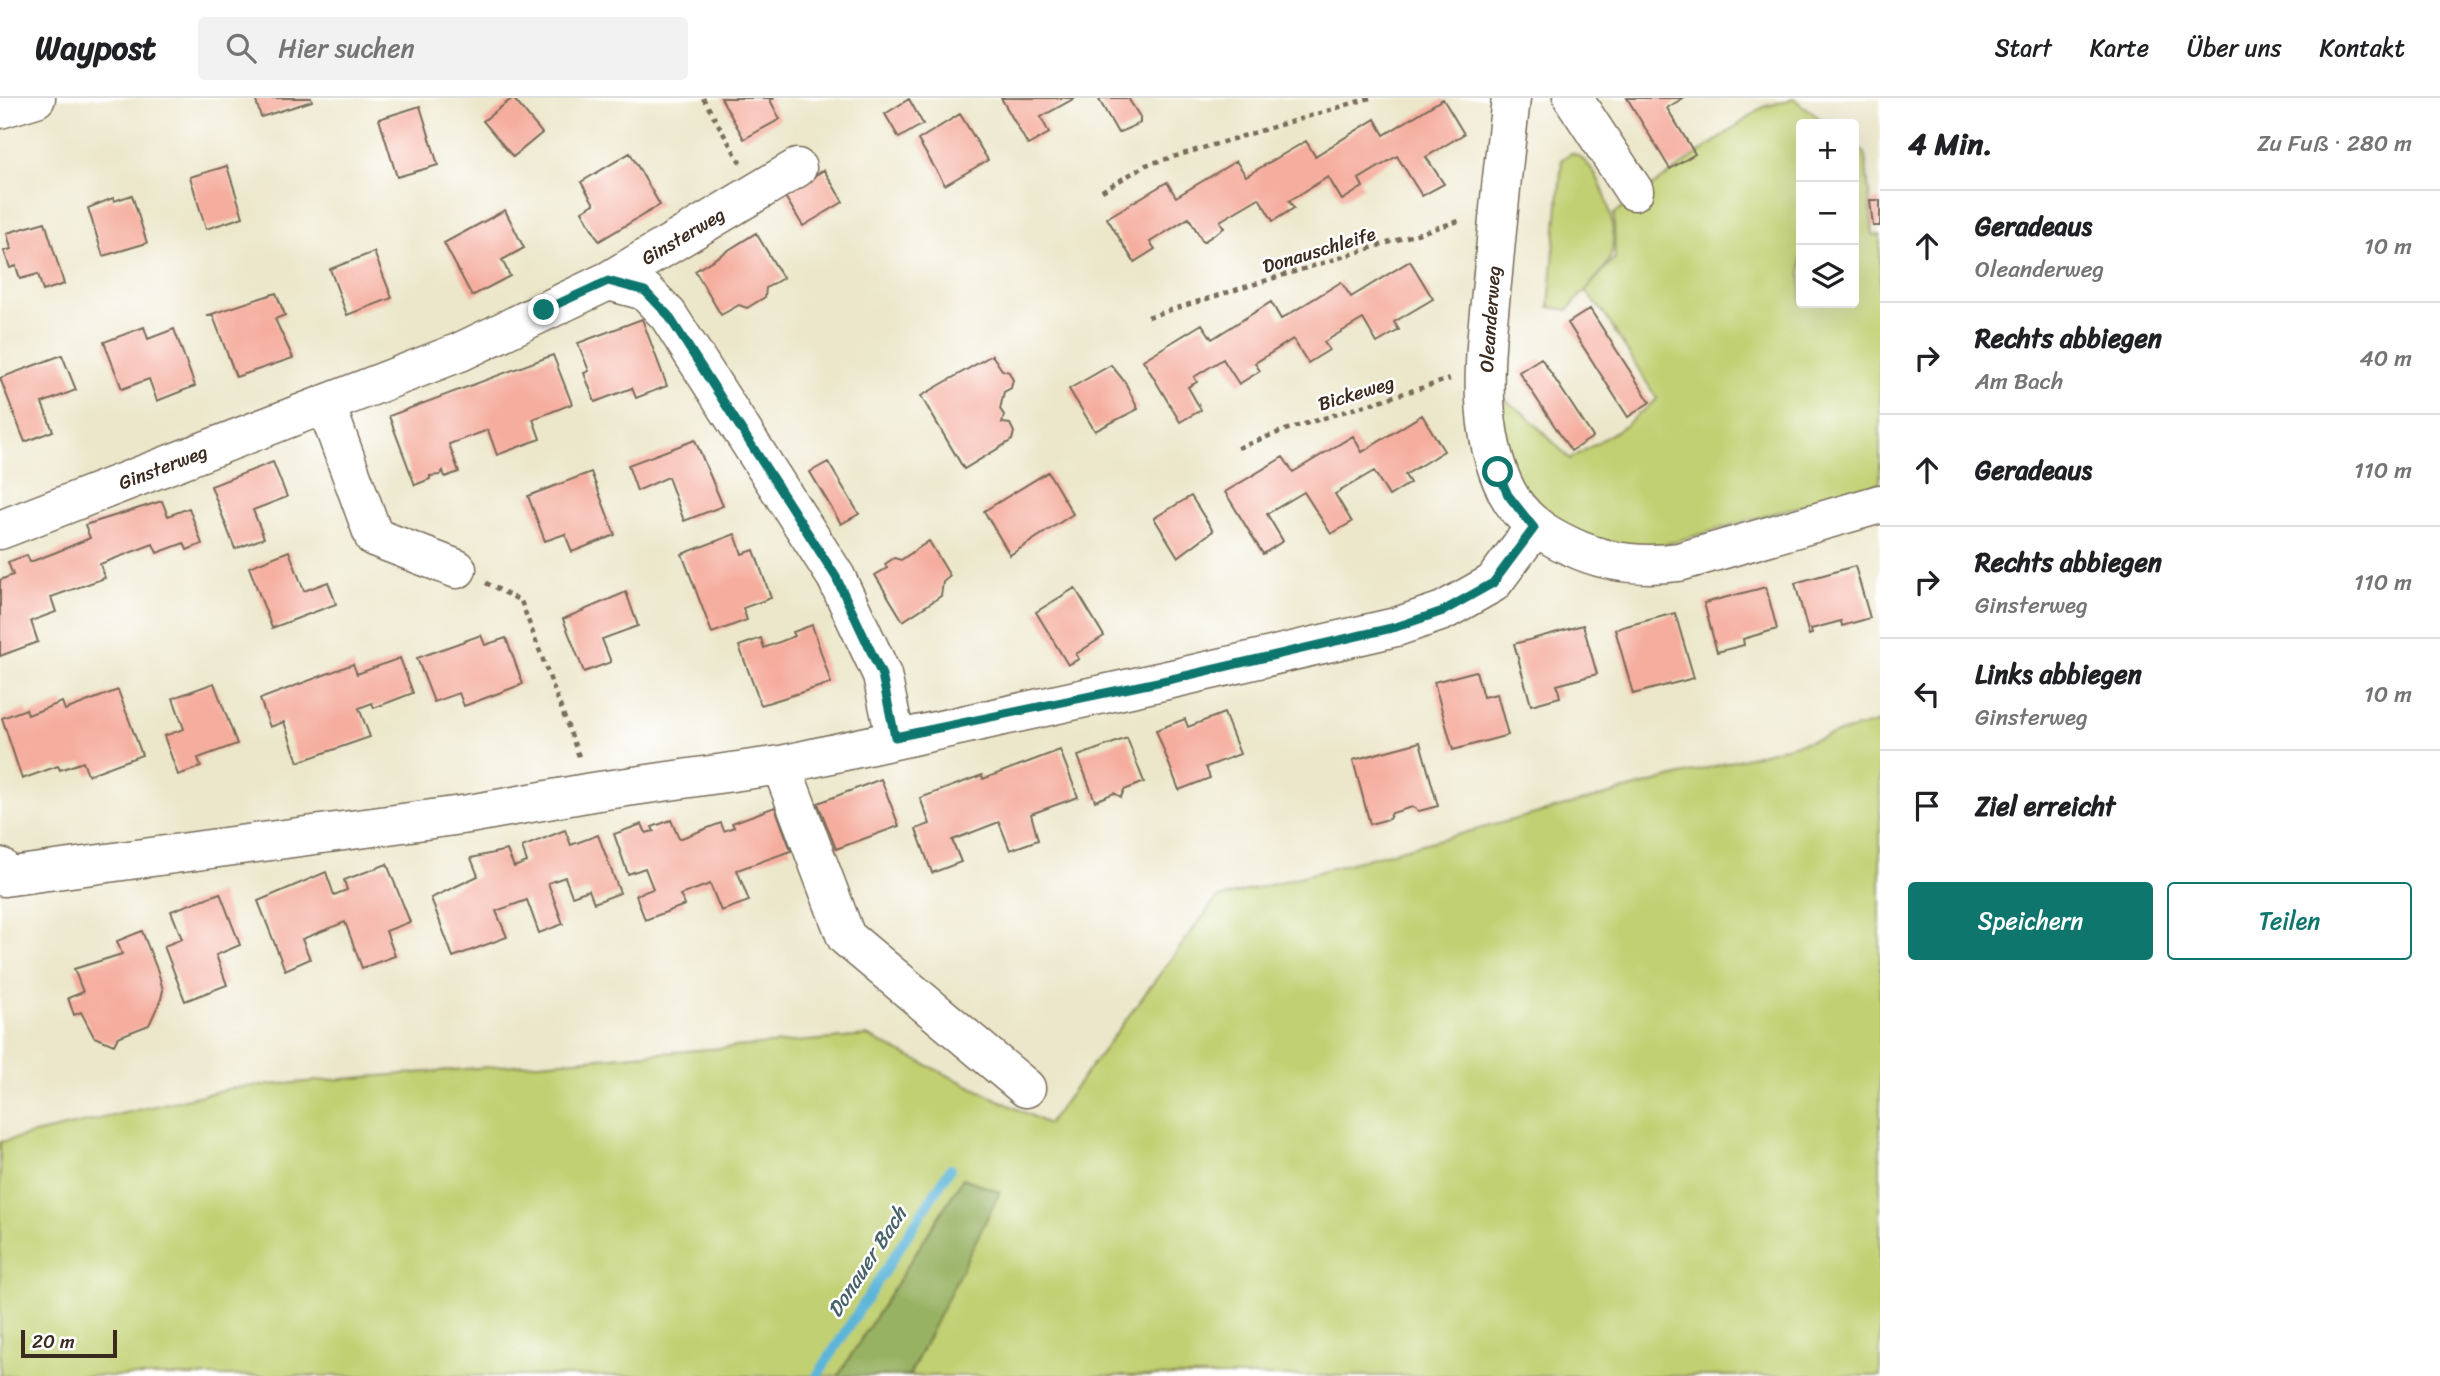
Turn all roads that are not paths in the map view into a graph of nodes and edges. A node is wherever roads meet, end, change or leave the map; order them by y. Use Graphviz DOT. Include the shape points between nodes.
graph roads {
  1 [pos="36,98"];
  2 [pos="1511,98"];
  3 [pos="1573,98"];
  4 [pos="0,109"];
  5 [pos="797,168"];
  6 [pos="1634,191"];
  7 [pos="608,281"];
  8 [pos="326,405"];
  9 [pos="1880,504"];
  10 [pos="1534,528"];
  11 [pos="0,530"];
  12 [pos="457,569"];
  13 [pos="895,737"];
  14 [pos="781,765"];
  15 [pos="2,872"];
  16 [pos="1026,1088"];
  1 -- 4 [label="street"];
  2 -- 10 [label="street, Oleanderweg" via="1484,368 1489,441 1498,472 1508,495"];
  3 -- 6 [label="street"];
  5 -- 7 [label="street, Ginsterweg"];
  7 -- 8 [label="street, Ginsterweg" via="460,352"];
  7 -- 13 [label="street, Ginsterweg" via="645,291 668,315 836,577 882,675"];
  8 -- 11 [label="street, Ginsterweg"];
  8 -- 12 [label="street" via="374,537"];
  9 -- 10 [label="street" via="1656,565 1609,561"];
  10 -- 13 [label="street" via="1493,583 1443,611 1396,627"];
  13 -- 14 [label="street"];
  14 -- 15 [label="street" via="468,814"];
  14 -- 16 [label="street" via="846,937"];
}
